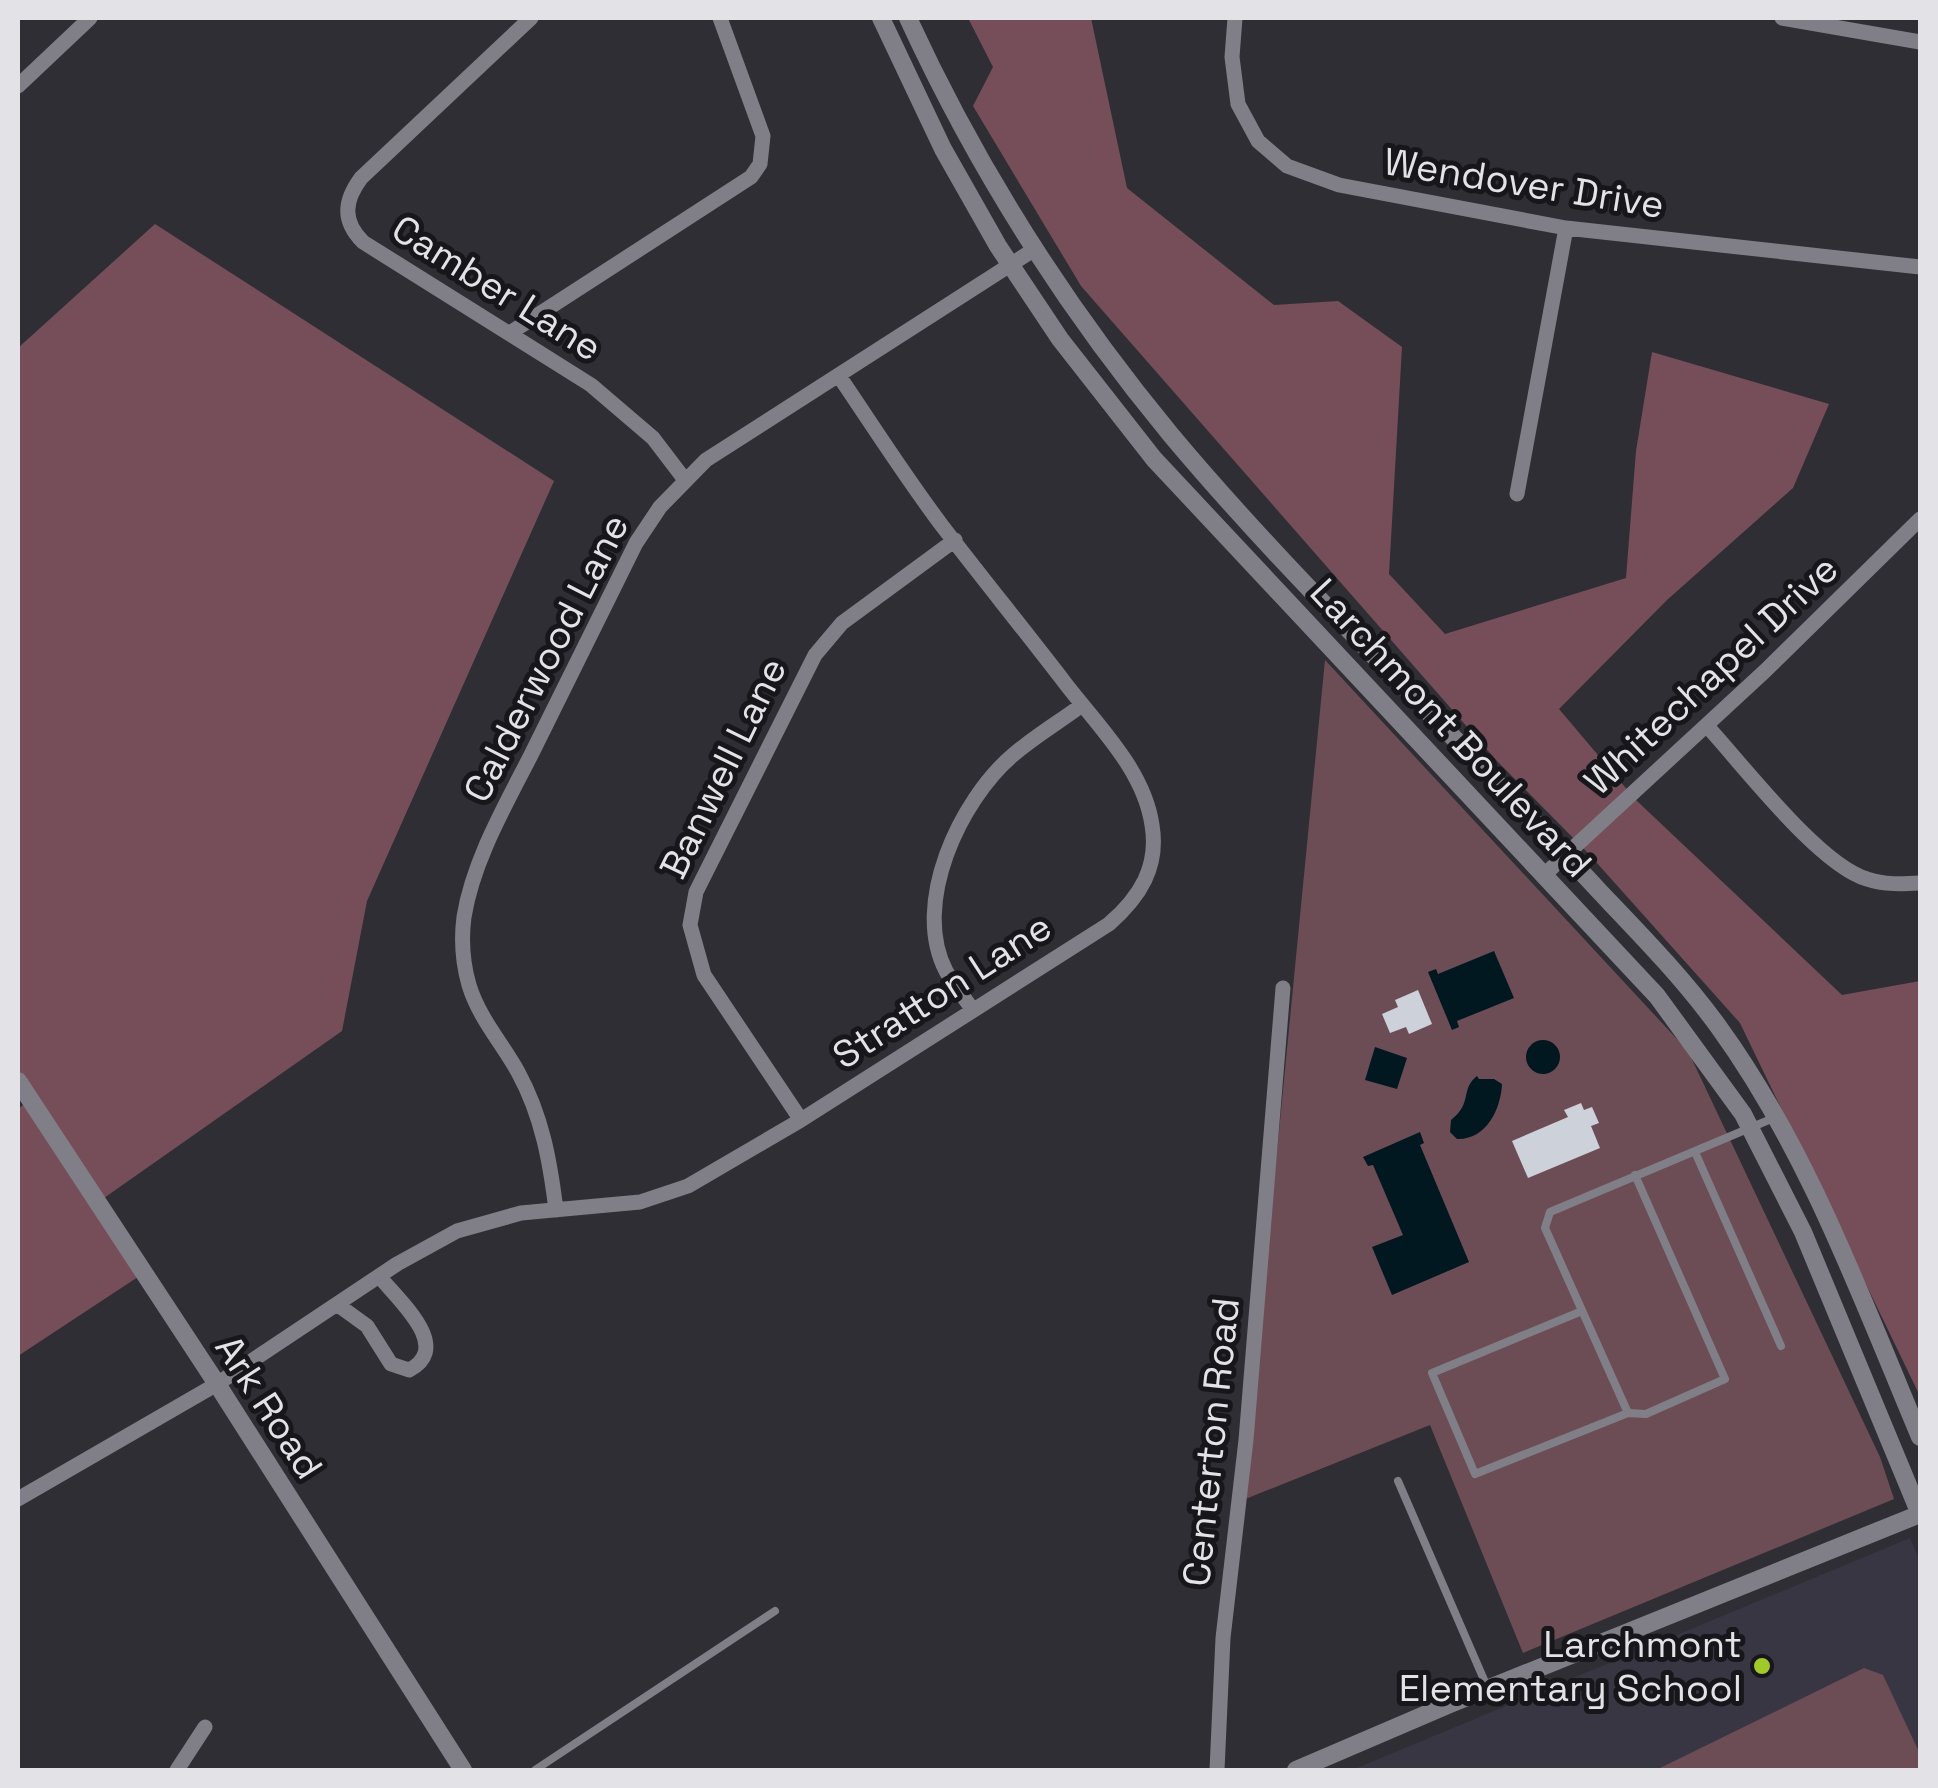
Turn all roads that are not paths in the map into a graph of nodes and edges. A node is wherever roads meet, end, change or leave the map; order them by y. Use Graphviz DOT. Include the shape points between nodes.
graph roads {
  1 [pos="90,18"];
  2 [pos="531,18"];
  3 [pos="720,18"];
  4 [pos="881,18"];
  5 [pos="908,18"];
  6 [pos="1234,18"];
  7 [pos="1782,18"];
  8 [pos="1920,42"];
  9 [pos="18,86"];
  10 [pos="1566,228"];
  11 [pos="1035,250"];
  12 [pos="1010,266"];
  13 [pos="1920,267"];
  14 [pos="510,333"];
  15 [pos="839,376"];
  16 [pos="685,480"];
  17 [pos="1516,494"];
  18 [pos="1920,520"];
  19 [pos="954,540"];
  20 [pos="1082,706"];
  21 [pos="1707,726"];
  22 [pos="1566,856"];
  23 [pos="1544,875"];
  24 [pos="1920,883"];
  25 [pos="1283,988"];
  26 [pos="972,1009"];
  27 [pos="18,1081"];
  28 [pos="1776,1117"];
  29 [pos="801,1120"];
  30 [pos="1750,1129"];
  31 [pos="1695,1152"];
  32 [pos="1636,1175"];
  33 [pos="556,1210"];
  34 [pos="379,1276"];
  35 [pos="338,1306"];
  36 [pos="1582,1311"];
  37 [pos="1782,1346"];
  38 [pos="216,1384"];
  39 [pos="1628,1413"];
  40 [pos="1920,1437"];
  41 [pos="1398,1481"];
  42 [pos="18,1499"];
  43 [pos="1920,1514"];
  44 [pos="775,1612"];
  45 [pos="1488,1690"];
  46 [pos="205,1727"];
  47 [pos="177,1770"];
  48 [pos="463,1770"];
  49 [pos="535,1770"];
  50 [pos="1217,1770"];
  51 [pos="1296,1770"];
  1 -- 9 [label="street"];
  2 -- 14 [label="street, Camber Lane" via="361,178 346,205 364,242"];
  3 -- 14 [label="street" via="763,136 752,177"];
  4 -- 12 [label="street, Larchmont Boulevard" via="943,149"];
  5 -- 11 [label="street, Larchmont Boulevard"];
  6 -- 10 [label="street, Wendover Drive" via="1238,104 1258,141 1287,166 1339,186"];
  7 -- 8 [label="street"];
  10 -- 13 [label="street, Wendover Drive"];
  10 -- 17 [label="street"];
  11 -- 12 [label="street, Calderwood Lane"];
  11 -- 22 [label="street, Larchmont Boulevard" via="1197,465"];
  12 -- 15 [label="street, Calderwood Lane"];
  12 -- 23 [label="street, Larchmont Boulevard" via="1154,458"];
  14 -- 16 [label="street, Camber Lane" via="618,406"];
  15 -- 16 [label="street, Calderwood Lane"];
  15 -- 19 [label="street, Stratton Lane"];
  16 -- 33 [label="street, Calderwood Lane" via="660,507 619,578 504,809 474,877 464,920 469,984 536,1109"];
  18 -- 21 [label="street, Whitechapel Drive"];
  19 -- 20 [label="street, Stratton Lane"];
  19 -- 29 [label="street, Banwell Lane" via="821,646 696,892 690,925 704,975"];
  20 -- 26 [label="street" via="1010,757 990,780 938,875 937,944"];
  20 -- 26 [label="street, Stratton Lane" via="1144,795 1154,850 1150,872 1109,924"];
  21 -- 22 [label="street, Whitechapel Drive"];
  21 -- 24 [label="street" via="1829,859 1864,879"];
  22 -- 23 [label="street, Whitechapel Drive"];
  22 -- 28 [label="street, Larchmont Boulevard" via="1696,997"];
  23 -- 30 [label="street, Larchmont Boulevard" via="1657,996"];
  25 -- 50 [label="street, Centerton Road" via="1223,1638"];
  26 -- 29 [label="street, Stratton Lane"];
  27 -- 38 [label="street, Ark Road"];
  28 -- 30 [label="lane"];
  28 -- 40 [label="street, Larchmont Boulevard"];
  29 -- 33 [label="street, Stratton Lane" via="664,1196"];
  30 -- 31 [label="lane"];
  30 -- 43 [label="street, Larchmont Boulevard" via="1803,1232"];
  31 -- 32 [label="lane"];
  31 -- 37 [label="lane"];
  32 -- 36 [label="lane" via="1550,1212 1545,1228"];
  32 -- 39 [label="lane" via="1725,1379 1646,1414"];
  33 -- 34 [label="street, Stratton Lane" via="478,1223"];
  34 -- 35 [label="street, Stratton Lane"];
  34 -- 35 [label="street" via="424,1333 426,1356 419,1365 410,1370 391,1364 367,1326"];
  35 -- 38 [label="street, Stratton Lane"];
  36 -- 39 [label="lane"];
  36 -- 39 [label="lane" via="1432,1373 1475,1474"];
  38 -- 42 [label="street, Stratton Lane"];
  38 -- 48 [label="street, Ark Road"];
  41 -- 45 [label="lane"];
  43 -- 45 [label="street"];
  44 -- 49 [label="lane"];
  45 -- 51 [label="street"];
  46 -- 47 [label="street"];
}
